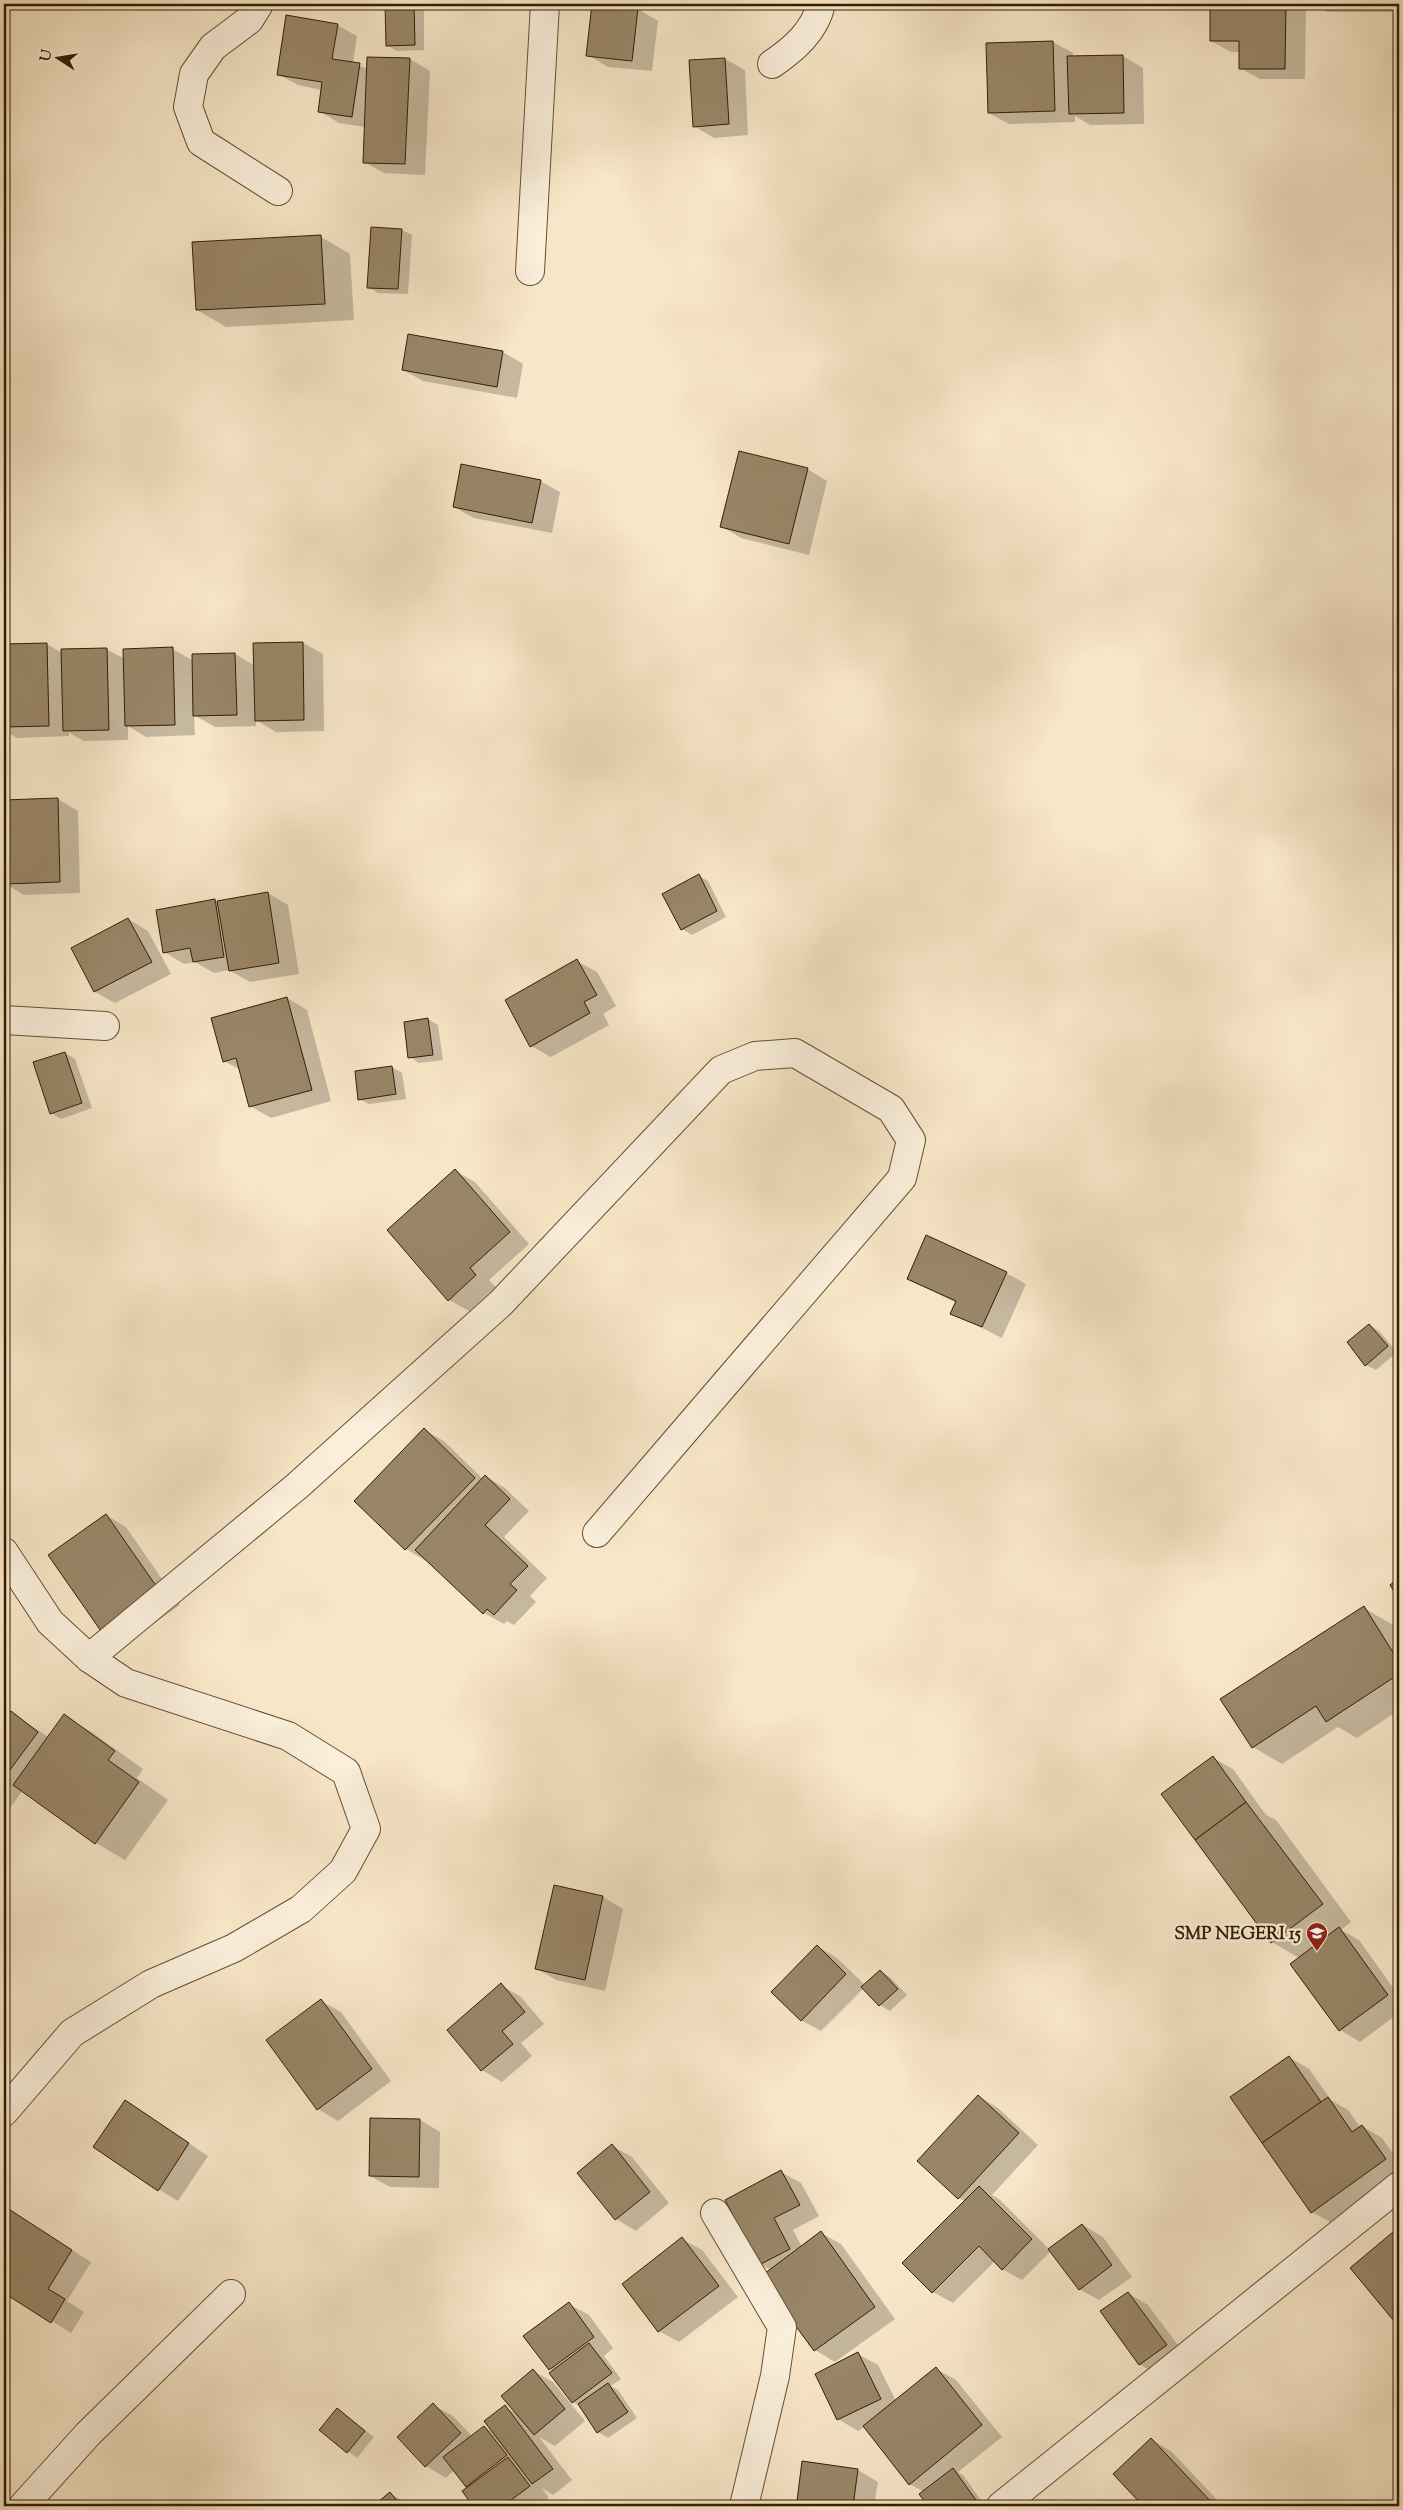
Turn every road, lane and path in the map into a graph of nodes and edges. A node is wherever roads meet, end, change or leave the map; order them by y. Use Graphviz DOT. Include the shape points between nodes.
graph roads {
  1 [pos="259,4"];
  2 [pos="546,4"];
  3 [pos="821,4"];
  4 [pos="772,64"];
  5 [pos="278,191"];
  6 [pos="530,270"];
  7 [pos="4,1020"];
  8 [pos="104,1026"];
  9 [pos="597,1534"];
  10 [pos="4,1552"];
  11 [pos="89,1658"];
  12 [pos="4,2112"];
  13 [pos="1398,2191"];
  14 [pos="715,2213"];
  15 [pos="231,2294"];
  16 [pos="23,2506"];
  17 [pos="744,2506"];
  18 [pos="1000,2506"];
  1 -- 5 [label="street" via="249,20 213,47 194,74 188,107 201,142"];
  2 -- 6 [label="street"];
  3 -- 4 [label="street" via="819,16 796,48"];
  7 -- 8 [label="street"];
  9 -- 11 [label="street" via="902,1178 911,1140 891,1109 796,1053 755,1056 721,1070 501,1304 296,1487"];
  10 -- 11 [label="street" via="50,1622"];
  11 -- 12 [label="street" via="126,1683 288,1736 346,1772 366,1829 343,1871 301,1909 234,1948 151,1984 72,2033"];
  13 -- 18 [label="street"];
  14 -- 17 [label="street" via="782,2327 775,2376"];
  15 -- 16 [label="street" via="88,2434"];
}
